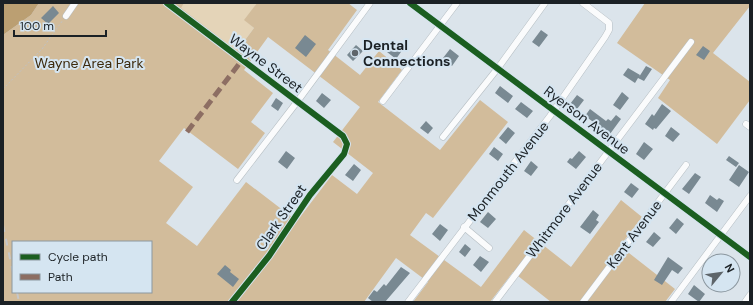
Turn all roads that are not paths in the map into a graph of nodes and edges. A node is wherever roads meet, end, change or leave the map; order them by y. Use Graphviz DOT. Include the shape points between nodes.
graph roads {
  1 [pos="75,3"];
  2 [pos="167,3"];
  3 [pos="370,3"];
  4 [pos="410,3"];
  5 [pos="457,3"];
  6 [pos="545,3"];
  7 [pos="583,3"];
  8 [pos="66,16"];
  9 [pos="441,26"];
  10 [pos="691,42"];
  11 [pos="498,68"];
  12 [pos="297,102"];
  13 [pos="383,102"];
  14 [pos="554,110"];
  15 [pos="443,137"];
  16 [pos="347,144"];
  17 [pos="608,151"];
  18 [pos="686,165"];
  19 [pos="237,180"];
  20 [pos="665,193"];
  21 [pos="750,196"];
  22 [pos="464,227"];
  23 [pos="721,236"];
  24 [pos="489,248"];
  25 [pos="750,257"];
  26 [pos="750,295"];
  27 [pos="232,302"];
  28 [pos="408,302"];
  29 [pos="495,302"];
  30 [pos="583,302"];
  31 [pos="671,302"];
  32 [pos="745,302"];
  1 -- 8 [label="street"];
  2 -- 12 [label="street, Wayne Street"];
  3 -- 12 [label="street"];
  4 -- 9 [label="street, Ryerson Avenue"];
  5 -- 9 [label="street"];
  6 -- 11 [label="street"];
  7 -- 14 [label="street, Monmouth Avenue" via="609,23 609,30"];
  9 -- 11 [label="street, Ryerson Avenue"];
  9 -- 13 [label="street"];
  10 -- 17 [label="street, Whitmore Avenue"];
  11 -- 14 [label="street, Ryerson Avenue"];
  11 -- 15 [label="street"];
  12 -- 16 [label="street, Wayne Street" via="343,136"];
  12 -- 19 [label="street"];
  14 -- 17 [label="street, Ryerson Avenue"];
  14 -- 22 [label="street, Monmouth Avenue"];
  16 -- 27 [label="street, Clark Street" via="344,154 310,195 272,252"];
  17 -- 20 [label="street, Ryerson Avenue"];
  17 -- 29 [label="street, Whitmore Avenue"];
  18 -- 20 [label="street, Kent Avenue"];
  20 -- 23 [label="street, Ryerson Avenue"];
  20 -- 30 [label="street, Kent Avenue"];
  21 -- 23 [label="street"];
  22 -- 24 [label="street"];
  22 -- 28 [label="street, Monmouth Avenue"];
  23 -- 25 [label="street, Ryerson Avenue"];
  23 -- 31 [label="street"];
  26 -- 32 [label="street"];
}
